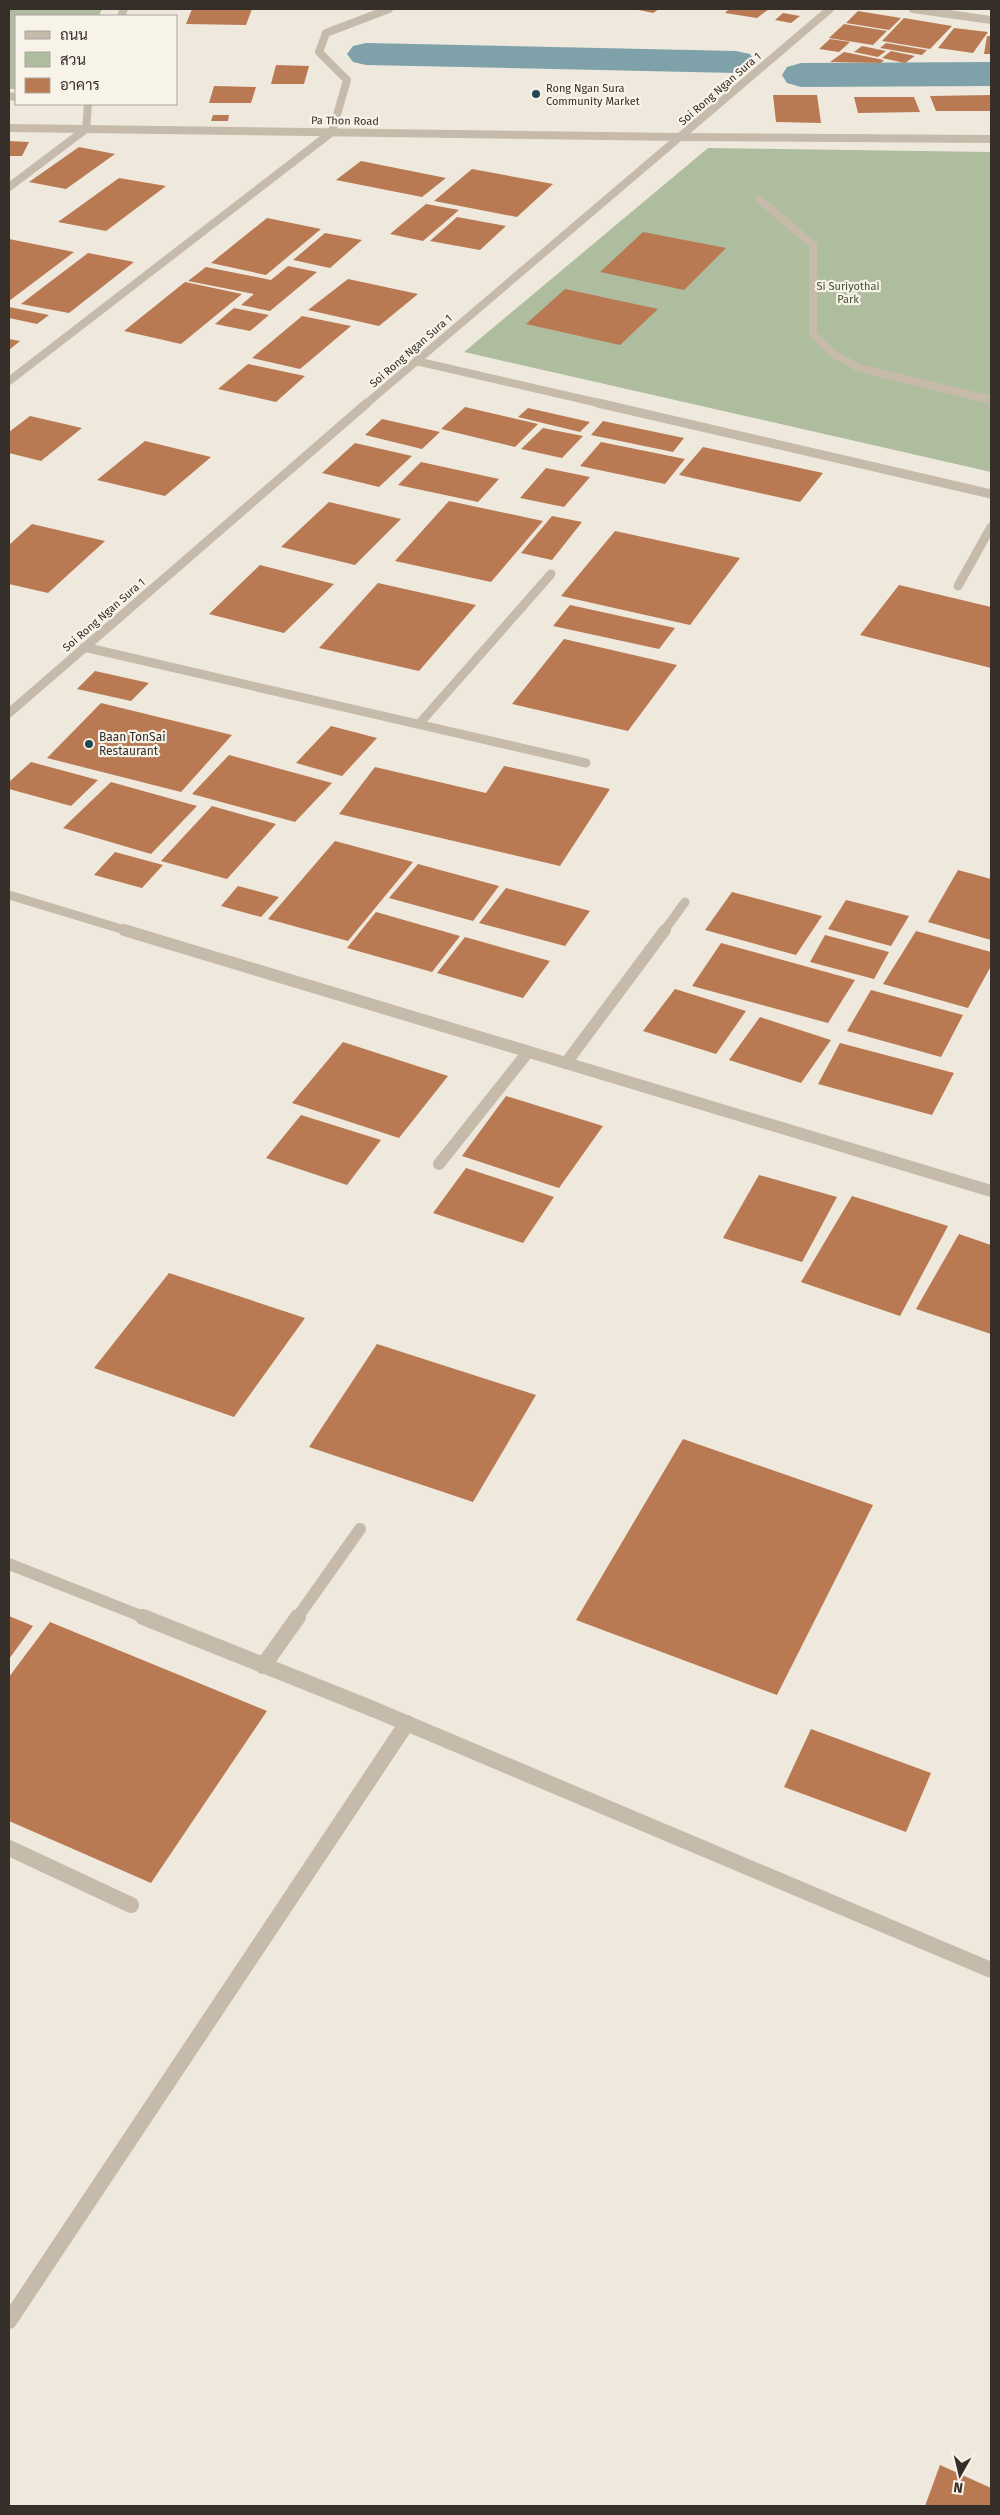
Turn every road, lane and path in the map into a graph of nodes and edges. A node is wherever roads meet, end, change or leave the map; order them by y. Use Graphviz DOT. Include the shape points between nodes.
graph roads {
  1 [pos="389,9"];
  2 [pos="830,9"];
  3 [pos="913,9"];
  4 [pos="991,20"];
  5 [pos="88,105"];
  6 [pos="9,128"];
  7 [pos="86,129"];
  8 [pos="332,132"];
  9 [pos="680,137"];
  10 [pos="991,139"];
  11 [pos="9,187"];
  12 [pos="759,199"];
  13 [pos="416,361"];
  14 [pos="9,381"];
  15 [pos="991,400"];
  16 [pos="991,494"];
  17 [pos="991,527"];
  18 [pos="551,574"];
  19 [pos="958,586"];
  20 [pos="84,647"];
  21 [pos="9,713"];
  22 [pos="419,724"];
  23 [pos="586,763"];
  24 [pos="9,895"];
  25 [pos="685,902"];
  26 [pos="528,1052"];
  27 [pos="566,1063"];
  28 [pos="439,1164"];
  29 [pos="991,1191"];
  30 [pos="360,1529"];
  31 [pos="9,1564"];
  32 [pos="263,1666"];
  33 [pos="407,1723"];
  34 [pos="9,1848"];
  35 [pos="131,1905"];
  36 [pos="991,1970"];
  37 [pos="9,2321"];
  1 -- 8 [label="street" via="326,33 319,52 347,80"];
  2 -- 9 [label="street, Soi Rong Ngan Sura 1"];
  3 -- 4 [label="street"];
  5 -- 7 [label="street"];
  6 -- 7 [label="street, Pa Thon Road"];
  7 -- 8 [label="street, Pa Thon Road"];
  7 -- 11 [label="street"];
  8 -- 9 [label="street, Pa Thon Road"];
  8 -- 14 [label="street"];
  9 -- 10 [label="street, Pa Thon Road"];
  9 -- 13 [label="street, Soi Rong Ngan Sura 1"];
  12 -- 15 [label="street" via="812,245 813,334 832,353 859,368"];
  13 -- 16 [label="street"];
  13 -- 20 [label="street, Soi Rong Ngan Sura 1"];
  17 -- 19 [label="street"];
  18 -- 22 [label="street"];
  20 -- 21 [label="street, Soi Rong Ngan Sura 1"];
  20 -- 22 [label="street"];
  22 -- 23 [label="street"];
  24 -- 26 [label="street"];
  25 -- 27 [label="street"];
  26 -- 27 [label="street"];
  26 -- 28 [label="street"];
  27 -- 29 [label="street"];
  30 -- 32 [label="street"];
  31 -- 32 [label="street"];
  32 -- 33 [label="street"];
  33 -- 36 [label="street"];
  33 -- 37 [label="street"];
  34 -- 35 [label="street"];
}
